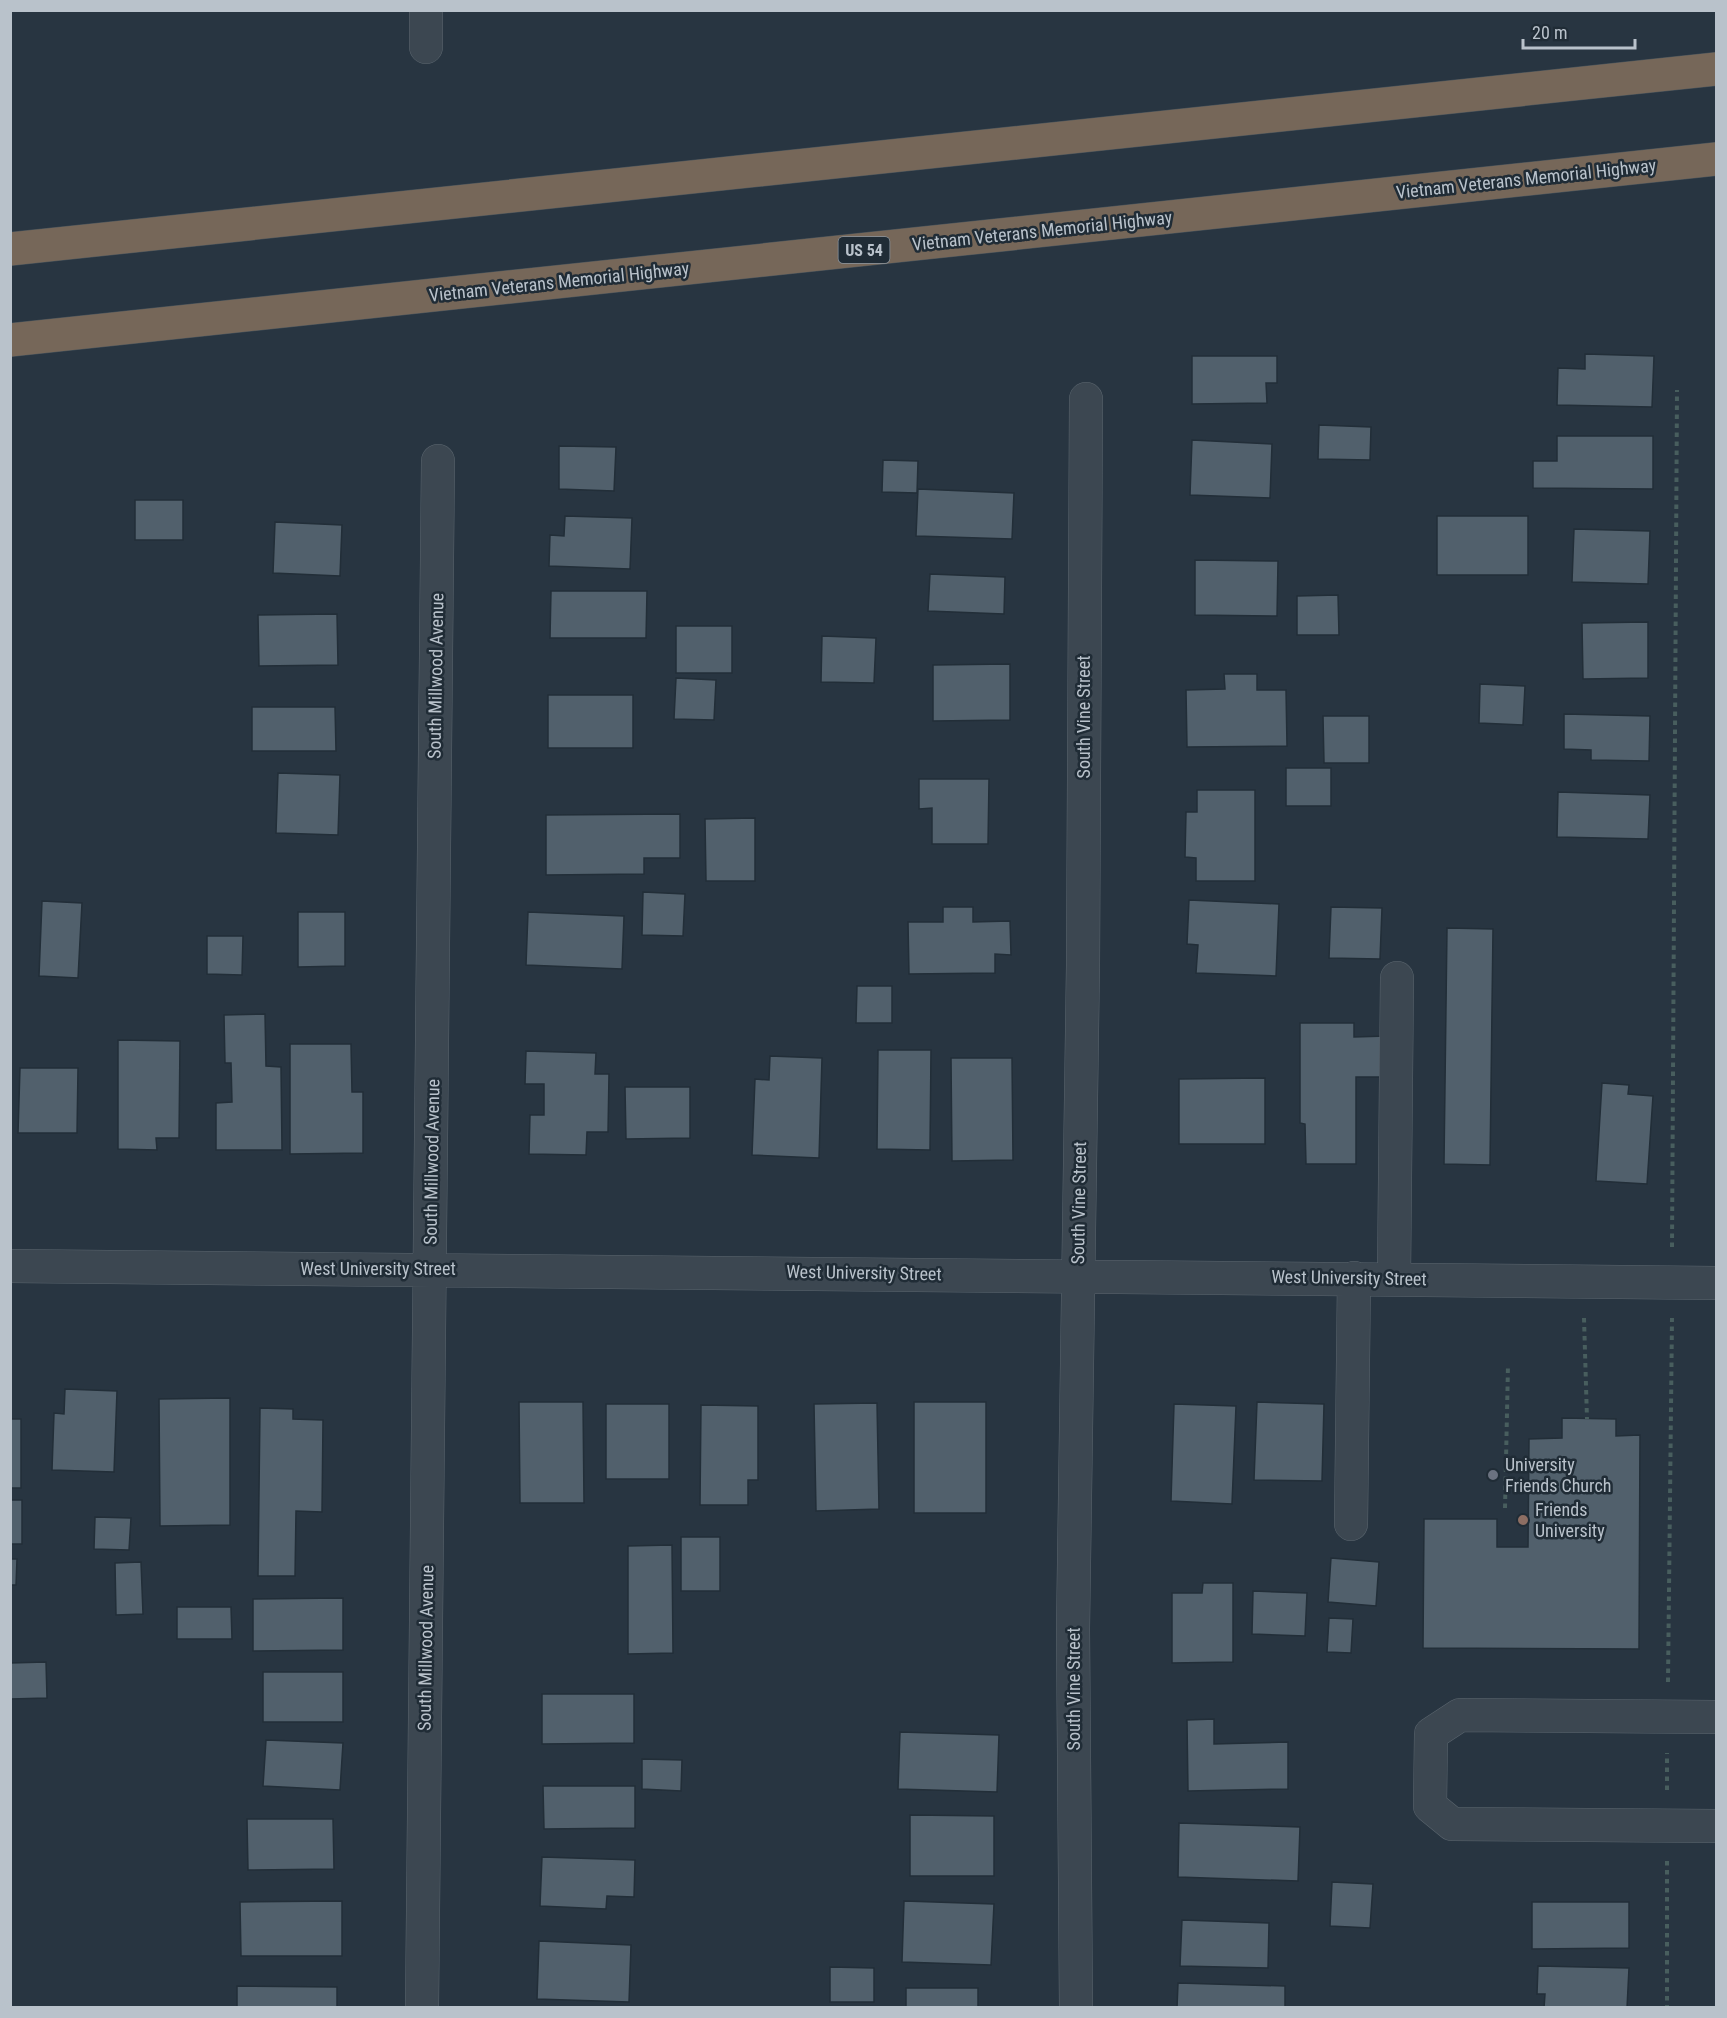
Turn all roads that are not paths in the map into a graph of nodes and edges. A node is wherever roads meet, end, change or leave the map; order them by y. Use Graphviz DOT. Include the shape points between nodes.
graph roads {
  1 [pos="426,10"];
  2 [pos="426,47"];
  3 [pos="1716,69"];
  4 [pos="1716,159"];
  5 [pos="10,249"];
  6 [pos="10,340"];
  7 [pos="1086,399"];
  8 [pos="438,461"];
  9 [pos="1396,978"];
  10 [pos="10,1266"];
  11 [pos="431,1269"];
  12 [pos="1078,1275"];
  13 [pos="1354,1278"];
  14 [pos="1394,1279"];
  15 [pos="1716,1283"];
  16 [pos="1351,1524"];
  17 [pos="1716,1717"];
  18 [pos="1716,1826"];
  19 [pos="422,2007"];
  20 [pos="1076,2007"];
  1 -- 2 [label="street"];
  3 -- 5 [label="highway"];
  4 -- 6 [label="highway, Vietnam Veterans Memorial Highway / US 54"];
  7 -- 12 [label="street, South Vine Street"];
  8 -- 11 [label="street, South Millwood Avenue"];
  9 -- 14 [label="street"];
  10 -- 11 [label="street, West University Street"];
  11 -- 12 [label="street, West University Street"];
  11 -- 19 [label="street, South Millwood Avenue"];
  12 -- 13 [label="street, West University Street"];
  12 -- 20 [label="street, South Vine Street" via="1073,1629"];
  13 -- 14 [label="street, West University Street"];
  13 -- 16 [label="street"];
  14 -- 15 [label="street, West University Street"];
  17 -- 18 [label="street" via="1461,1715 1431,1734 1430,1806 1452,1824"];
}
